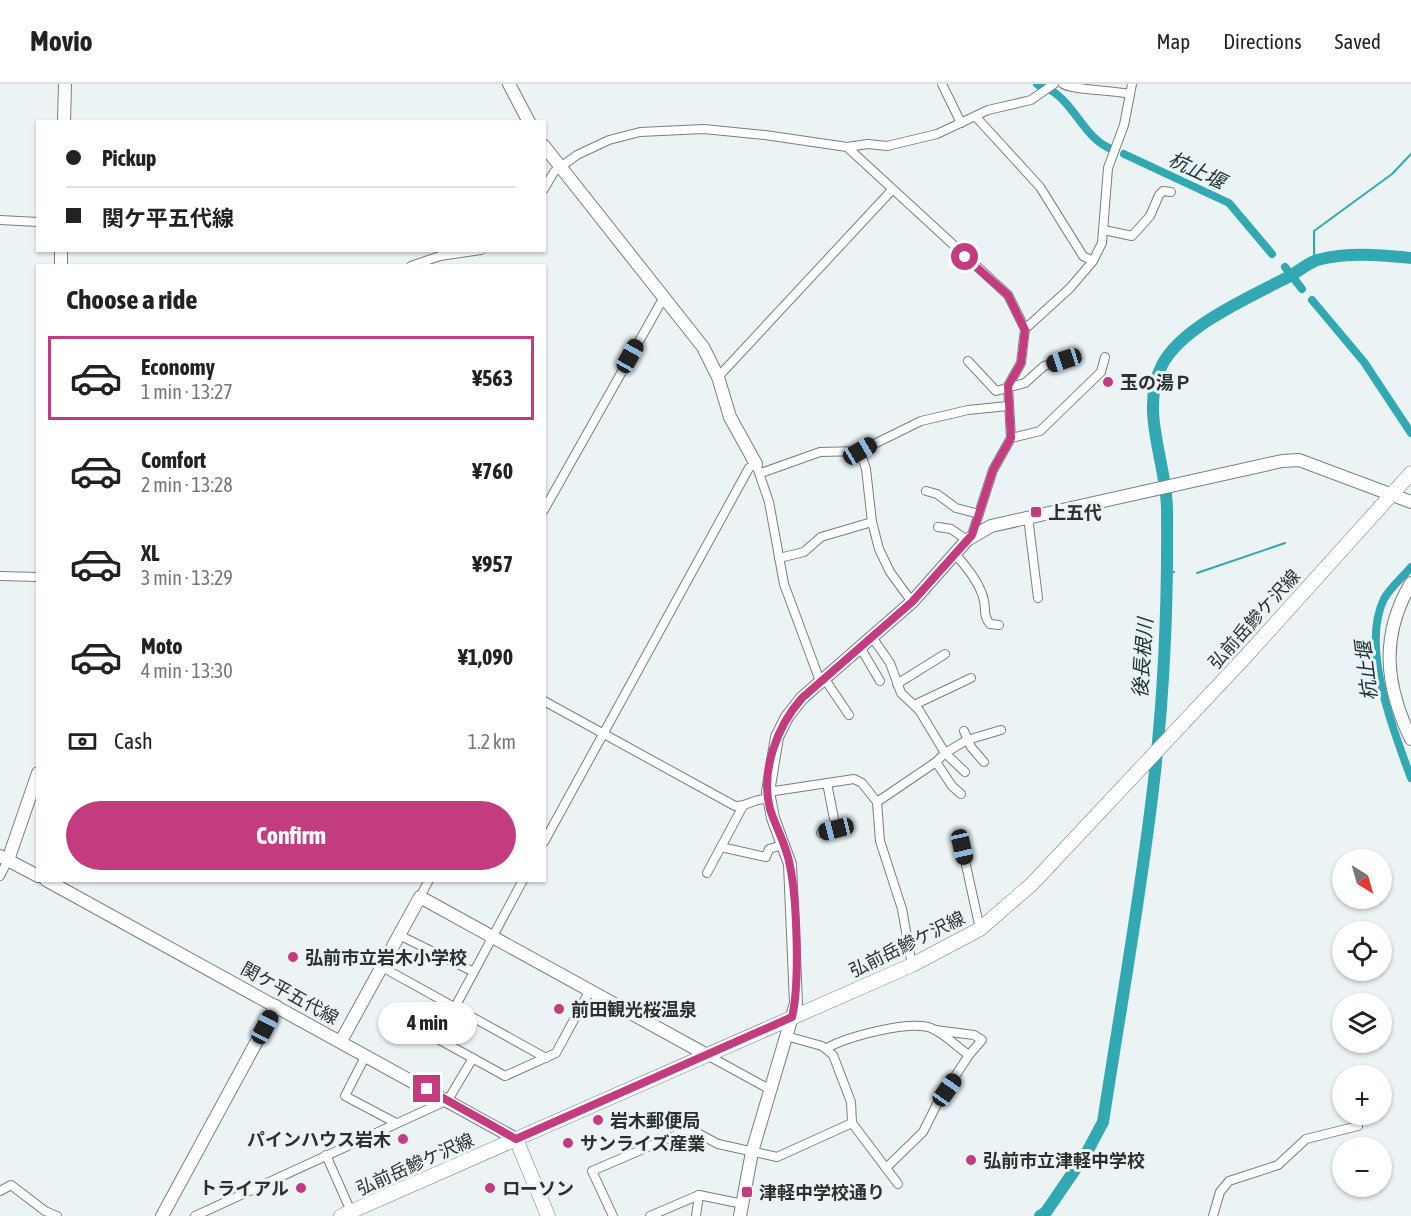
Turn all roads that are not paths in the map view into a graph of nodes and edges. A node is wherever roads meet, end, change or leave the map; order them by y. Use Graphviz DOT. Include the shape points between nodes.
graph roads {
  1 [pos="65,84"];
  2 [pos="509,84"];
  3 [pos="942,84"];
  4 [pos="1054,84"];
  5 [pos="1063,84"];
  6 [pos="1132,84"];
  7 [pos="1129,94"];
  8 [pos="976,117"];
  9 [pos="64,120"];
  10 [pos="529,120"];
  11 [pos="961,123"];
  12 [pos="847,147"];
  13 [pos="546,149"];
  14 [pos="560,167"];
  15 [pos="546,186"];
  16 [pos="892,190"];
  17 [pos="1171,192"];
  18 [pos="0,220"];
  19 [pos="36,222"];
  20 [pos="1104,230"];
  21 [pos="467,252"];
  22 [pos="1093,261"];
  23 [pos="417,264"];
  24 [pos="663,297"];
  25 [pos="1025,330"];
  26 [pos="1105,357"];
  27 [pos="1064,360"];
  28 [pos="968,361"];
  29 [pos="718,377"];
  30 [pos="1008,386"];
  31 [pos="1008,406"];
  32 [pos="1011,438"];
  33 [pos="860,451"];
  34 [pos="758,469"];
  35 [pos="1411,473"];
  36 [pos="926,491"];
  37 [pos="1391,496"];
  38 [pos="1411,502"];
  39 [pos="546,506"];
  40 [pos="979,514"];
  41 [pos="1028,517"];
  42 [pos="872,522"];
  43 [pos="938,527"];
  44 [pos="970,538"];
  45 [pos="956,554"];
  46 [pos="779,558"];
  47 [pos="0,576"];
  48 [pos="36,577"];
  49 [pos="1411,583"];
  50 [pos="1038,598"];
  51 [pos="912,602"];
  52 [pos="999,625"];
  53 [pos="872,637"];
  54 [pos="860,647"];
  55 [pos="945,654"];
  56 [pos="971,678"];
  57 [pos="822,680"];
  58 [pos="880,681"];
  59 [pos="897,684"];
  60 [pos="546,702"];
  61 [pos="914,705"];
  62 [pos="849,715"];
  63 [pos="1001,730"];
  64 [pos="604,733"];
  65 [pos="966,735"];
  66 [pos="1411,739"];
  67 [pos="945,753"];
  68 [pos="936,762"];
  69 [pos="984,762"];
  70 [pos="965,772"];
  71 [pos="36,778"];
  72 [pos="827,783"];
  73 [pos="961,794"];
  74 [pos="768,796"];
  75 [pos="877,802"];
  76 [pos="743,806"];
  77 [pos="821,833"];
  78 [pos="546,838"];
  79 [pos="783,845"];
  80 [pos="720,847"];
  81 [pos="962,847"];
  82 [pos="4,858"];
  83 [pos="707,873"];
  84 [pos="36,875"];
  85 [pos="0,876"];
  86 [pos="50,882"];
  87 [pos="428,882"];
  88 [pos="522,882"];
  89 [pos="420,897"];
  90 [pos="980,929"];
  91 [pos="399,935"];
  92 [pos="494,937"];
  93 [pos="912,964"];
  94 [pos="382,967"];
  95 [pos="474,972"];
  96 [pos="590,990"];
  97 [pos="276,1006"];
  98 [pos="455,1006"];
  99 [pos="792,1017"];
  100 [pos="934,1030"];
  101 [pos="786,1036"];
  102 [pos="341,1041"];
  103 [pos="827,1048"];
  104 [pos="366,1055"];
  105 [pos="706,1055"];
  106 [pos="969,1055"];
  107 [pos="473,1058"];
  108 [pos="546,1058"];
  109 [pos="769,1089"];
  110 [pos="448,1100"];
  111 [pos="396,1123"];
  112 [pos="852,1123"];
  113 [pos="1358,1126"];
  114 [pos="516,1139"];
  115 [pos="752,1152"];
  116 [pos="326,1155"];
  117 [pos="886,1168"];
  118 [pos="898,1184"];
  119 [pos="0,1191"];
  120 [pos="699,1195"];
  121 [pos="741,1210"];
  122 [pos="348,1215"];
  123 [pos="57,1216"];
  124 [pos="162,1216"];
  125 [pos="195,1216"];
  126 [pos="548,1216"];
  127 [pos="613,1216"];
  128 [pos="650,1216"];
  129 [pos="696,1216"];
  130 [pos="1213,1216"];
  1 -- 9 [label="street"];
  2 -- 10 [label="street"];
  3 -- 11 [label="street"];
  4 -- 8 [label="street" via="1037,98 988,110"];
  5 -- 7 [label="street" via="1069,88"];
  6 -- 7 [label="street"];
  7 -- 20 [label="street" via="1124,125 1108,168"];
  8 -- 11 [label="street"];
  8 -- 22 [label="street" via="1023,165 1083,256"];
  11 -- 12 [label="street" via="917,140"];
  12 -- 14 [label="street" via="704,129 640,132 609,140"];
  12 -- 16 [label="street"];
  13 -- 14 [label="street"];
  14 -- 15 [label="street"];
  14 -- 24 [label="street"];
  16 -- 25 [label="street" via="1008,295"];
  16 -- 29 [label="street"];
  17 -- 20 [label="street" via="1158,195 1150,216 1132,236"];
  18 -- 19 [label="street"];
  20 -- 22 [label="street"];
  21 -- 23 [label="street"];
  22 -- 25 [label="street"];
  24 -- 29 [label="street" via="703,347"];
  24 -- 39 [label="street"];
  25 -- 30 [label="street" via="1021,363"];
  26 -- 32 [label="street" via="1101,372 1040,431"];
  27 -- 30 [label="street" via="1044,366 1025,383"];
  28 -- 30 [label="street" via="996,391"];
  29 -- 34 [label="street" via="730,417"];
  30 -- 31 [label="street"];
  31 -- 32 [label="street"];
  31 -- 33 [label="street" via="921,421"];
  32 -- 40 [label="street" via="993,470"];
  33 -- 34 [label="street" via="820,452"];
  33 -- 42 [label="street"];
  34 -- 46 [label="street"];
  34 -- 64 [label="street" via="749,468"];
  35 -- 37 [label="main road, 弘前岳鰺ケ沢線"];
  36 -- 40 [label="street" via="956,508"];
  37 -- 38 [label="street"];
  37 -- 41 [label="street" via="1299,460"];
  37 -- 90 [label="main road, 弘前岳鰺ケ沢線" via="1032,884"];
  40 -- 44 [label="street"];
  41 -- 44 [label="street" via="991,526"];
  41 -- 50 [label="street"];
  42 -- 46 [label="street" via="821,537 804,552"];
  42 -- 51 [label="street" via="890,572"];
  43 -- 44 [label="street"];
  44 -- 45 [label="street"];
  45 -- 51 [label="street"];
  45 -- 52 [label="street" via="984,600 987,620"];
  46 -- 57 [label="street" via="784,584"];
  47 -- 48 [label="street"];
  49 -- 66 [label="street" via="1400,601 1388,656 1389,674"];
  51 -- 53 [label="street"];
  53 -- 54 [label="street"];
  53 -- 59 [label="street" via="890,663"];
  54 -- 57 [label="street"];
  54 -- 58 [label="street"];
  55 -- 59 [label="street"];
  56 -- 61 [label="street"];
  57 -- 62 [label="street"];
  57 -- 74 [label="street" via="794,707 777,737"];
  59 -- 61 [label="street"];
  60 -- 64 [label="street"];
  61 -- 67 [label="street"];
  63 -- 65 [label="street"];
  64 -- 76 [label="street" via="735,806"];
  64 -- 78 [label="street"];
  65 -- 67 [label="street"];
  65 -- 69 [label="street"];
  67 -- 68 [label="street"];
  67 -- 70 [label="street"];
  68 -- 73 [label="street"];
  68 -- 75 [label="street"];
  71 -- 82 [label="street"];
  72 -- 74 [label="street"];
  72 -- 75 [label="street" via="854,778"];
  72 -- 77 [label="street" via="836,829"];
  74 -- 76 [label="street"];
  74 -- 79 [label="street"];
  75 -- 93 [label="street" via="880,841 902,909"];
  76 -- 80 [label="street"];
  79 -- 80 [label="street" via="769,849 766,857"];
  79 -- 99 [label="street" via="790,864 794,915 797,987"];
  80 -- 83 [label="street"];
  81 -- 90 [label="street"];
  82 -- 84 [label="street"];
  82 -- 85 [label="street"];
  86 -- 97 [label="street, 関ケ平五代線"];
  87 -- 89 [label="street"];
  88 -- 92 [label="street"];
  89 -- 91 [label="street"];
  89 -- 92 [label="street"];
  90 -- 93 [label="main road, 弘前岳鰺ケ沢線"];
  91 -- 94 [label="street"];
  91 -- 95 [label="street"];
  92 -- 95 [label="street"];
  92 -- 96 [label="street"];
  93 -- 99 [label="main road, 弘前岳鰺ケ沢線"];
  94 -- 98 [label="street"];
  94 -- 102 [label="street"];
  95 -- 98 [label="street"];
  96 -- 105 [label="street"];
  96 -- 108 [label="street" via="556,1053"];
  97 -- 102 [label="street, 関ケ平五代線"];
  97 -- 124 [label="street"];
  98 -- 107 [label="street" via="438,1039"];
  98 -- 108 [label="street"];
  99 -- 101 [label="street"];
  99 -- 105 [label="main road, 弘前岳鰺ケ沢線"];
  100 -- 103 [label="street" via="880,1030"];
  100 -- 106 [label="street"];
  100 -- 106 [label="street" via="974,1035 982,1040"];
  101 -- 103 [label="street"];
  101 -- 109 [label="street"];
  102 -- 104 [label="street, 関ケ平五代線"];
  103 -- 112 [label="street" via="851,1102"];
  104 -- 110 [label="street, 関ケ平五代線"];
  104 -- 111 [label="street" via="345,1096"];
  105 -- 109 [label="street"];
  105 -- 114 [label="main road, 弘前岳鰺ケ沢線"];
  106 -- 117 [label="street" via="923,1132"];
  107 -- 108 [label="street" via="505,1076"];
  107 -- 110 [label="street"];
  109 -- 115 [label="street"];
  110 -- 111 [label="street"];
  110 -- 114 [label="street, 関ケ平五代線"];
  111 -- 116 [label="street"];
  112 -- 115 [label="street" via="777,1156"];
  112 -- 117 [label="street"];
  113 -- 130 [label="street" via="1306,1139 1278,1165 1229,1181 1220,1192"];
  114 -- 122 [label="main road, 弘前岳鰺ケ沢線"];
  114 -- 126 [label="main road"];
  115 -- 121 [label="street"];
  115 -- 127 [label="street" via="718,1144 690,1129 592,1171"];
  116 -- 122 [label="street"];
  116 -- 125 [label="street"];
  117 -- 118 [label="street"];
  119 -- 123 [label="street" via="11,1185"];
  120 -- 121 [label="street"];
  120 -- 128 [label="street"];
  120 -- 129 [label="street"];
}
